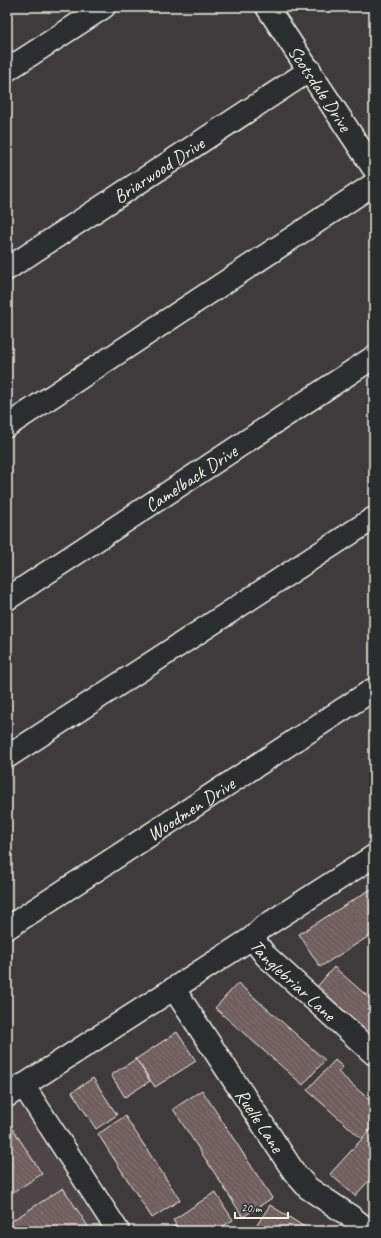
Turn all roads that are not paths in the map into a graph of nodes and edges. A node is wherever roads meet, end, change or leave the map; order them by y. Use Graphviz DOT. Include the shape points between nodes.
graph roads {
  1 [pos="104,7"];
  2 [pos="268,7"];
  3 [pos="7,70"];
  4 [pos="310,70"];
  5 [pos="374,169"];
  6 [pos="374,184"];
  7 [pos="7,269"];
  8 [pos="374,357"];
  9 [pos="7,426"];
  10 [pos="374,518"];
  11 [pos="7,599"];
  12 [pos="374,689"];
  13 [pos="7,757"];
  14 [pos="374,856"];
  15 [pos="7,928"];
  16 [pos="252,938"];
  17 [pos="174,989"];
  18 [pos="374,1054"];
  19 [pos="15,1091"];
  20 [pos="118,1231"];
  21 [pos="369,1231"];
  1 -- 3 [label="street"];
  2 -- 4 [label="street, Scotsdale Drive"];
  4 -- 5 [label="street, Scotsdale Drive"];
  4 -- 7 [label="street, Briarwood Drive"];
  6 -- 9 [label="street"];
  8 -- 11 [label="street, Camelback Drive"];
  10 -- 13 [label="street"];
  12 -- 15 [label="street, Woodmen Drive"];
  14 -- 16 [label="street, Tanglebriar Lane" via="262,928"];
  16 -- 17 [label="street"];
  16 -- 18 [label="street, Tanglebriar Lane" via="266,956"];
  17 -- 19 [label="street"];
  17 -- 21 [label="street, Ruelle Lane" via="294,1172 308,1188"];
  19 -- 20 [label="street"];
}
